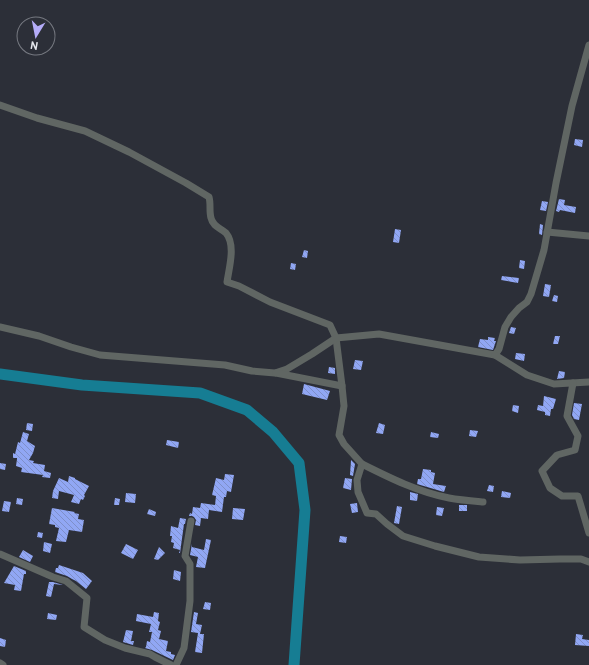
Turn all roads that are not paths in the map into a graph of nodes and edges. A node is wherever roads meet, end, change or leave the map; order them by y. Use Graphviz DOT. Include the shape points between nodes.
graph roads {
  1 [pos="589,45"];
  2 [pos="0,105"];
  3 [pos="547,232"];
  4 [pos="589,236"];
  5 [pos="0,328"];
  6 [pos="336,338"];
  7 [pos="495,355"];
  8 [pos="275,373"];
  9 [pos="589,382"];
  10 [pos="573,383"];
  11 [pos="342,386"];
  12 [pos="362,464"];
  13 [pos="483,502"];
  14 [pos="191,521"];
  15 [pos="589,533"];
  16 [pos="0,554"];
  17 [pos="589,562"];
  18 [pos="0,664"];
  19 [pos="3,665"];
  20 [pos="171,665"];
  21 [pos="176,665"];
  1 -- 3 [label="street" via="572,106"];
  2 -- 6 [label="street" via="85,131 209,196 211,219 225,232 231,244 227,282 330,325"];
  3 -- 4 [label="street"];
  3 -- 7 [label="street" via="531,294 505,327"];
  5 -- 8 [label="street" via="39,336 100,355 225,365"];
  6 -- 7 [label="street" via="378,334"];
  6 -- 8 [label="street"];
  6 -- 11 [label="street"];
  7 -- 10 [label="street" via="527,375 554,384"];
  8 -- 11 [label="street"];
  9 -- 10 [label="street"];
  10 -- 15 [label="street" via="567,416 578,436 575,450 557,454 542,471 550,488 562,496 578,496"];
  11 -- 12 [label="street" via="344,406 339,435"];
  12 -- 13 [label="street" via="418,490 450,498"];
  12 -- 17 [label="street" via="357,480 358,492 368,513 376,514 403,536 479,557 520,560 581,559"];
  14 -- 21 [label="street" via="185,556 190,564 190,601 184,648"];
  16 -- 20 [label="street" via="66,581 87,598 84,627 105,640 150,654"];
  18 -- 19 [label="street"];
}
